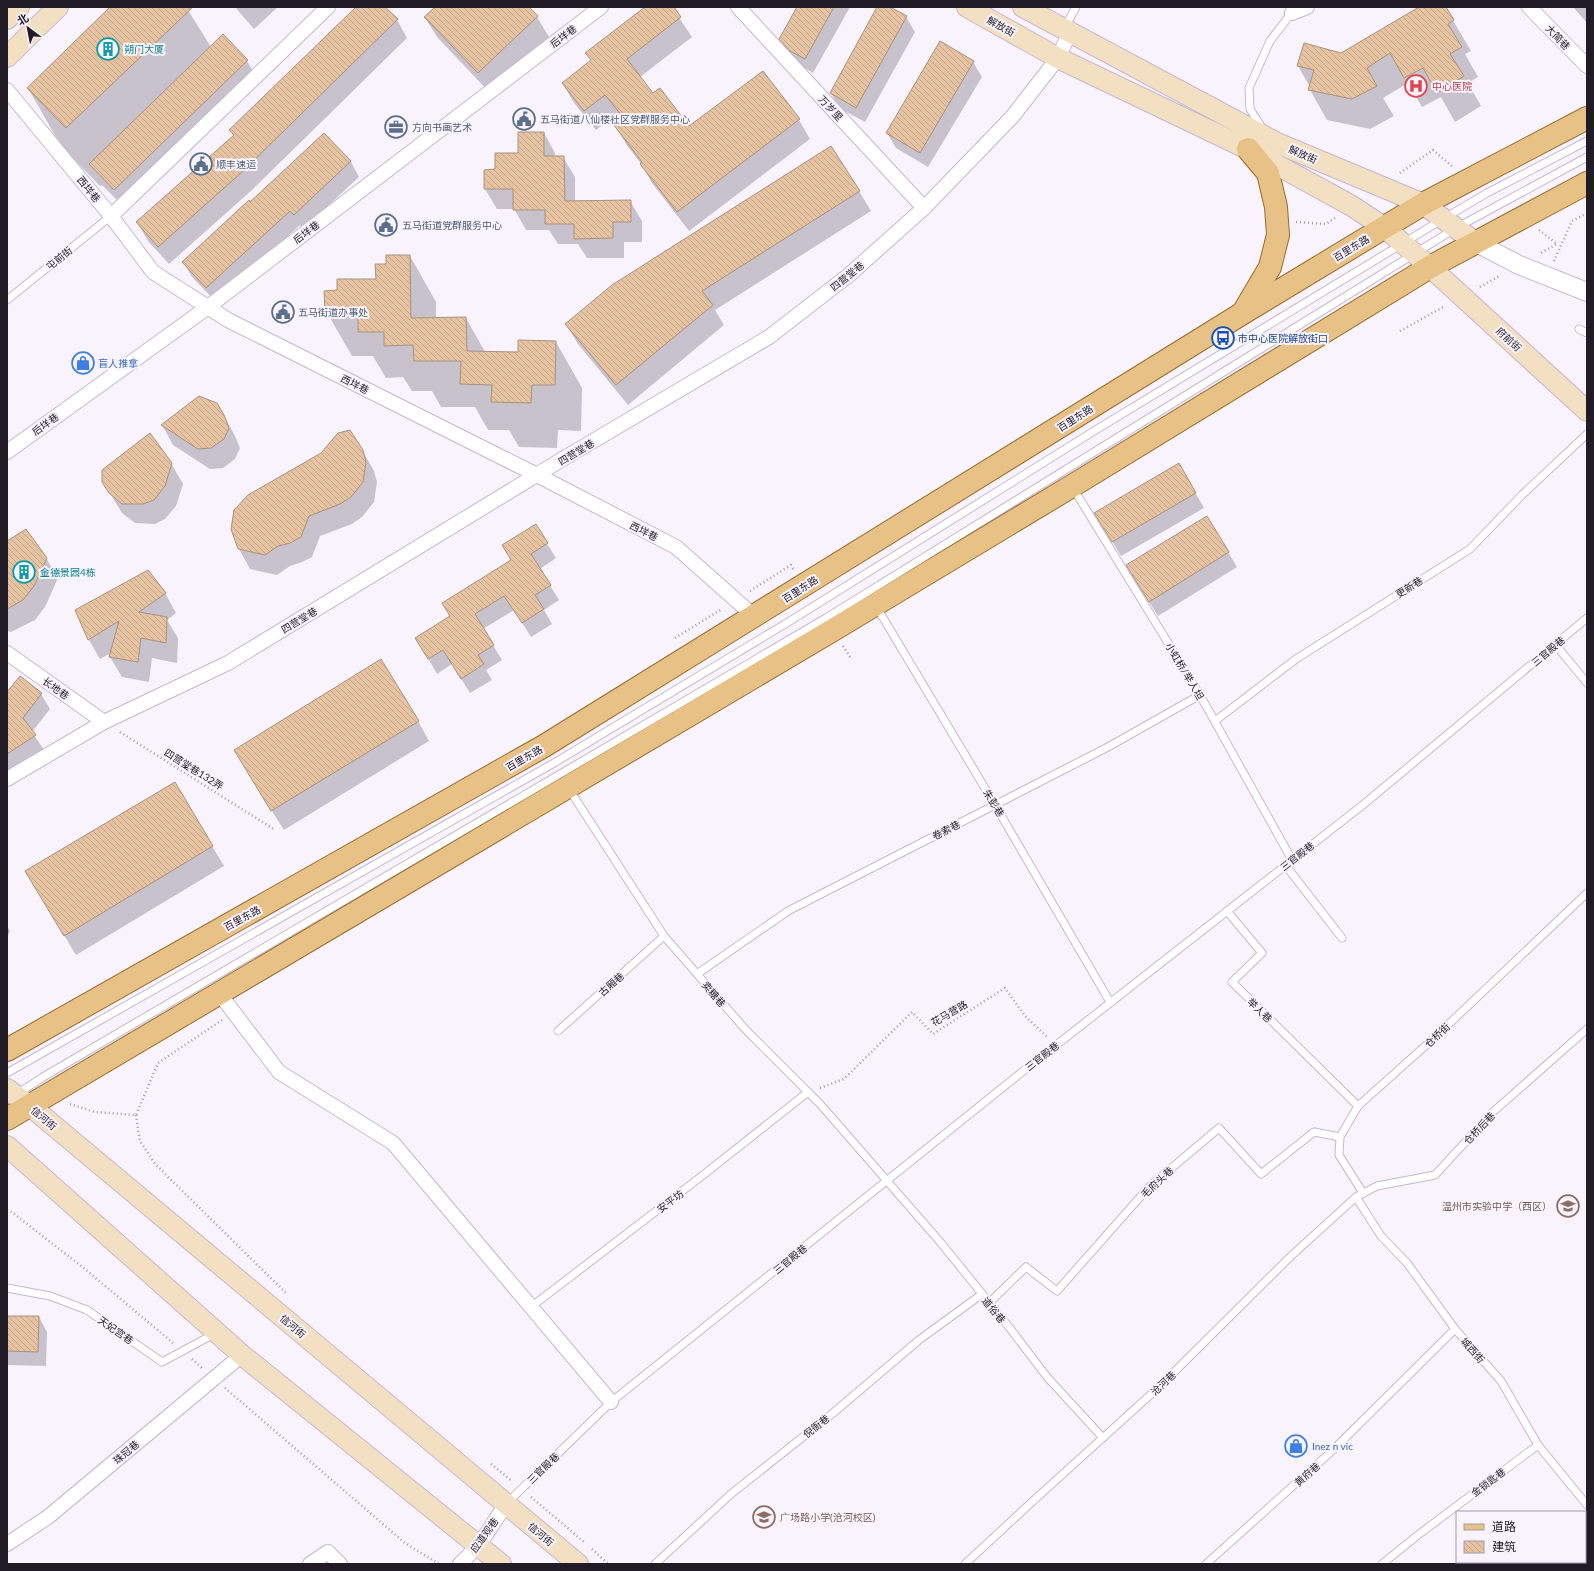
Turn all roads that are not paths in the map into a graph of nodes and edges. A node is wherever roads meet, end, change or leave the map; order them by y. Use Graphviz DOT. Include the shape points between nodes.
graph roads {
  1 [pos="19,7"];
  2 [pos="58,7"];
  3 [pos="328,7"];
  4 [pos="601,7"];
  5 [pos="738,7"];
  6 [pos="967,7"];
  7 [pos="1023,7"];
  8 [pos="1076,7"];
  9 [pos="1307,7"];
  10 [pos="1529,7"];
  11 [pos="1294,10"];
  12 [pos="7,19"];
  13 [pos="1067,30"];
  14 [pos="7,57"];
  15 [pos="1058,58"];
  16 [pos="1587,66"];
  17 [pos="7,90"];
  18 [pos="1587,118"];
  19 [pos="1269,138"];
  20 [pos="1587,142"];
  21 [pos="1248,149"];
  22 [pos="1587,158"];
  23 [pos="1587,183"];
  24 [pos="1423,204"];
  25 [pos="924,208"];
  26 [pos="111,216"];
  27 [pos="1449,223"];
  28 [pos="1385,228"];
  29 [pos="1475,242"];
  30 [pos="1416,254"];
  31 [pos="1587,292"];
  32 [pos="7,300"];
  33 [pos="208,307"];
  34 [pos="1243,313"];
  35 [pos="1578,329"];
  36 [pos="1587,333"];
  37 [pos="1587,411"];
  38 [pos="1587,434"];
  39 [pos="7,452"];
  40 [pos="537,475"];
  41 [pos="1072,486"];
  42 [pos="875,604"];
  43 [pos="755,617"];
  44 [pos="1587,618"];
  45 [pos="1555,644"];
  46 [pos="7,653"];
  47 [pos="1587,683"];
  48 [pos="1200,695"];
  49 [pos="1215,721"];
  50 [pos="104,722"];
  51 [pos="7,780"];
  52 [pos="568,787"];
  53 [pos="995,805"];
  54 [pos="1292,860"];
  55 [pos="1286,866"];
  56 [pos="1587,894"];
  57 [pos="1227,911"];
  58 [pos="664,936"];
  59 [pos="1342,938"];
  60 [pos="697,974"];
  61 [pos="219,993"];
  62 [pos="1110,1002"];
  63 [pos="1587,1029"];
  64 [pos="558,1031"];
  65 [pos="7,1050"];
  66 [pos="7,1073"];
  67 [pos="808,1092"];
  68 [pos="15,1097"];
  69 [pos="1358,1106"];
  70 [pos="7,1119"];
  71 [pos="1340,1137"];
  72 [pos="7,1146"];
  73 [pos="886,1181"];
  74 [pos="1363,1193"];
  75 [pos="1356,1197"];
  76 [pos="7,1288"];
  77 [pos="982,1294"];
  78 [pos="989,1303"];
  79 [pos="531,1307"];
  80 [pos="1455,1329"];
  81 [pos="218,1332"];
  82 [pos="242,1355"];
  83 [pos="611,1402"];
  84 [pos="1103,1438"];
  85 [pos="1538,1445"];
  86 [pos="506,1504"];
  87 [pos="1587,1505"];
  88 [pos="7,1544"];
  89 [pos="479,1545"];
  90 [pos="310,1564"];
  91 [pos="340,1564"];
  92 [pos="460,1564"];
  93 [pos="501,1564"];
  94 [pos="578,1564"];
  95 [pos="654,1564"];
  96 [pos="965,1564"];
  97 [pos="1206,1564"];
  98 [pos="1382,1564"];
  1 -- 12 [label="main road"];
  2 -- 14 [label="main road"];
  3 -- 26 [label="street"];
  4 -- 33 [label="street, 后垟巷"];
  5 -- 25 [label="street, 万岁里"];
  6 -- 15 [label="main road, 解放街"];
  7 -- 13 [label="main road, 解放街"];
  8 -- 13 [label="lane"];
  9 -- 11 [label="street"];
  10 -- 16 [label="street, 大简巷"];
  11 -- 19 [label="lane" via="1270,41 1249,88 1250,109"];
  13 -- 15 [label="street, 四营堂巷"];
  13 -- 19 [label="main road, 解放街"];
  15 -- 21 [label="main road, 解放街"];
  15 -- 25 [label="street, 四营堂巷" via="1012,117"];
  17 -- 26 [label="street, 西垟巷"];
  18 -- 24 [label="main road, 百里东路"];
  19 -- 24 [label="main road, 解放街"];
  20 -- 27 [label="lane" via="1487,193"];
  21 -- 28 [label="main road, 解放街" via="1352,206"];
  21 -- 34 [label="main road" via="1268,173 1276,207 1278,235 1270,267"];
  22 -- 27 [label="lane"];
  23 -- 29 [label="main road"];
  24 -- 27 [label="main road, 解放街"];
  24 -- 28 [label="main road, 百里东路"];
  25 -- 40 [label="street, 四营堂巷" via="849,275 769,337"];
  26 -- 32 [label="lane, 屯前街"];
  26 -- 33 [label="street, 西垟巷" via="153,272"];
  27 -- 29 [label="main road, 解放街"];
  27 -- 30 [label="lane"];
  27 -- 30 [label="lane"];
  28 -- 30 [label="main road, 解放街"];
  28 -- 34 [label="main road, 百里东路"];
  29 -- 30 [label="main road"];
  29 -- 31 [label="street, 解放街" via="1519,265"];
  30 -- 37 [label="main road, 府前街"];
  30 -- 41 [label="main road"];
  30 -- 66 [label="lane" via="1094,431 790,621 554,763"];
  30 -- 68 [label="lane" via="826,618 56,1069"];
  33 -- 39 [label="street, 后垟巷"];
  33 -- 40 [label="street, 西垟巷" via="228,320"];
  34 -- 43 [label="main road, 百里东路"];
  35 -- 36 [label="lane"];
  38 -- 49 [label="lane, 更新巷" via="1470,548 1296,659"];
  40 -- 43 [label="street, 西垟巷" via="676,547"];
  40 -- 50 [label="street, 四营堂巷" via="228,663"];
  41 -- 42 [label="main road"];
  41 -- 48 [label="lane, 小虹桥/举人坦"];
  42 -- 52 [label="main road"];
  42 -- 53 [label="lane, 朱彭巷"];
  43 -- 65 [label="main road, 百里东路" via="544,746"];
  44 -- 45 [label="lane, 三官殿巷"];
  45 -- 47 [label="lane"];
  45 -- 54 [label="lane, 三官殿巷" via="1364,804"];
  46 -- 50 [label="street, 长地巷"];
  48 -- 49 [label="lane, 小虹桥/举人坦"];
  48 -- 53 [label="lane, 卷索巷" via="1108,747"];
  49 -- 54 [label="lane, 小虹桥/举人坦"];
  50 -- 51 [label="street, 四营堂巷"];
  52 -- 58 [label="lane, 卖糖巷"];
  52 -- 61 [label="main road"];
  53 -- 60 [label="lane, 卷索巷" via="788,911"];
  53 -- 62 [label="lane, 朱彭巷"];
  54 -- 55 [label="lane, 三官殿巷"];
  55 -- 57 [label="lane, 三官殿巷"];
  55 -- 59 [label="lane"];
  56 -- 69 [label="lane, 仓桥街"];
  57 -- 62 [label="lane, 三官殿巷"];
  57 -- 69 [label="lane, 举人巷" via="1262,953 1232,982"];
  58 -- 60 [label="lane, 卖糖巷"];
  58 -- 64 [label="lane, 古厢巷"];
  60 -- 67 [label="lane, 卖糖巷" via="745,1030"];
  61 -- 68 [label="main road"];
  61 -- 79 [label="street" via="279,1072 393,1143"];
  62 -- 73 [label="lane, 三官殿巷"];
  63 -- 74 [label="lane, 仓桥后巷" via="1493,1112 1435,1175 1377,1186"];
  67 -- 73 [label="lane, 卖糖巷"];
  67 -- 79 [label="lane, 安平坊"];
  68 -- 70 [label="main road"];
  68 -- 86 [label="main road, 信河街"];
  69 -- 71 [label="lane, 仓桥街"];
  71 -- 74 [label="lane, 仓桥街" via="1339,1156"];
  71 -- 78 [label="lane, 毛府头巷" via="1314,1132 1261,1174 1219,1128 1149,1187 1057,1291 1026,1267"];
  72 -- 81 [label="main road"];
  73 -- 77 [label="lane, 道俗巷"];
  73 -- 83 [label="lane, 三官殿巷"];
  74 -- 75 [label="lane, 仓桥后巷"];
  75 -- 80 [label="lane, 城西街" via="1381,1236 1407,1263"];
  75 -- 84 [label="lane, 沧河巷" via="1290,1257 1159,1388"];
  76 -- 81 [label="lane, 天妃宫巷" via="50,1296 87,1310 162,1362"];
  77 -- 78 [label="lane, 道俗巷"];
  77 -- 95 [label="lane, 倪衙巷" via="919,1340 731,1494"];
  78 -- 84 [label="lane, 道俗巷" via="1047,1378"];
  79 -- 83 [label="street"];
  80 -- 85 [label="lane, 城西街" via="1501,1381"];
  80 -- 97 [label="lane, 黄府巷" via="1333,1450"];
  81 -- 82 [label="main road"];
  82 -- 88 [label="street, 珠冠巷" via="48,1517"];
  82 -- 89 [label="main road"];
  83 -- 86 [label="lane, 三官殿巷"];
  84 -- 96 [label="lane, 沧河巷"];
  85 -- 87 [label="lane, 城西街"];
  85 -- 98 [label="lane, 金锁匙巷"];
  86 -- 89 [label="street, 应道观巷"];
  86 -- 94 [label="main road, 信河街"];
  89 -- 92 [label="street, 应道观巷"];
  89 -- 93 [label="main road"];
  90 -- 91 [label="street" via="328,1552"];
}
